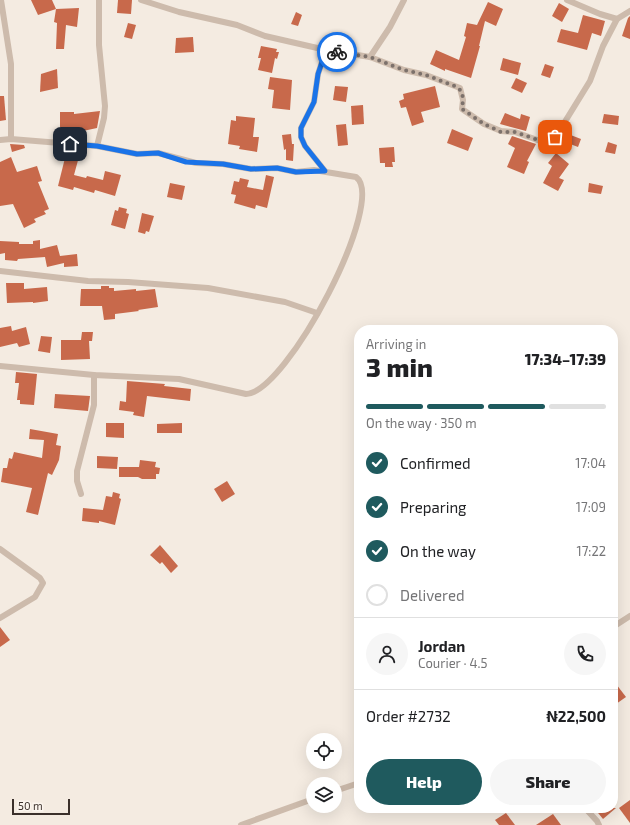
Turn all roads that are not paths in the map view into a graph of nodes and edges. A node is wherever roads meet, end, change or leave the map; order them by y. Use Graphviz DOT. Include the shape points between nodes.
graph roads {
  1 [pos="1,0"];
  2 [pos="99,0"];
  3 [pos="141,0"];
  4 [pos="404,0"];
  5 [pos="567,0"];
  6 [pos="630,11"];
  7 [pos="617,19"];
  8 [pos="326,50"];
  9 [pos="370,57"];
  10 [pos="11,139"];
  11 [pos="0,140"];
  12 [pos="97,146"];
  13 [pos="325,171"];
  14 [pos="0,271"];
  15 [pos="317,313"];
  16 [pos="0,366"];
  17 [pos="94,375"];
  18 [pos="81,494"];
  19 [pos="0,550"];
  20 [pos="630,616"];
  21 [pos="0,618"];
  22 [pos="618,624"];
  23 [pos="354,785"];
  24 [pos="342,789"];
  25 [pos="306,802"];
  26 [pos="590,813"];
  27 [pos="241,825"];
  28 [pos="599,825"];
  1 -- 10 [label="street" via="10,64"];
  2 -- 12 [label="street" via="99,44 105,106"];
  3 -- 8 [label="street" via="179,12 237,25 265,36"];
  4 -- 9 [label="street"];
  5 -- 7 [label="street"];
  6 -- 7 [label="street"];
  7 -- 9 [label="street" via="587,87 555,137 544,142 515,132 501,132 484,124 462,109 462,92 457,87"];
  8 -- 9 [label="street"];
  8 -- 13 [label="street" via="318,74 314,102 301,128 305,146"];
  10 -- 11 [label="street"];
  10 -- 12 [label="street"];
  12 -- 13 [label="street" via="137,154 158,153 196,163 251,169 277,168 296,172"];
  13 -- 15 [label="street" via="356,177 363,189 362,202 348,251 334,284"];
  14 -- 15 [label="street" via="88,281 208,288 285,302"];
  15 -- 17 [label="street" via="304,337 269,382 251,394 179,379"];
  16 -- 17 [label="street"];
  17 -- 18 [label="street" via="94,405 77,471"];
  19 -- 21 [label="street" via="40,578 43,584 35,597"];
  20 -- 22 [label="street"];
  23 -- 24 [label="street"];
  25 -- 27 [label="street"];
  26 -- 28 [label="street"];
}
